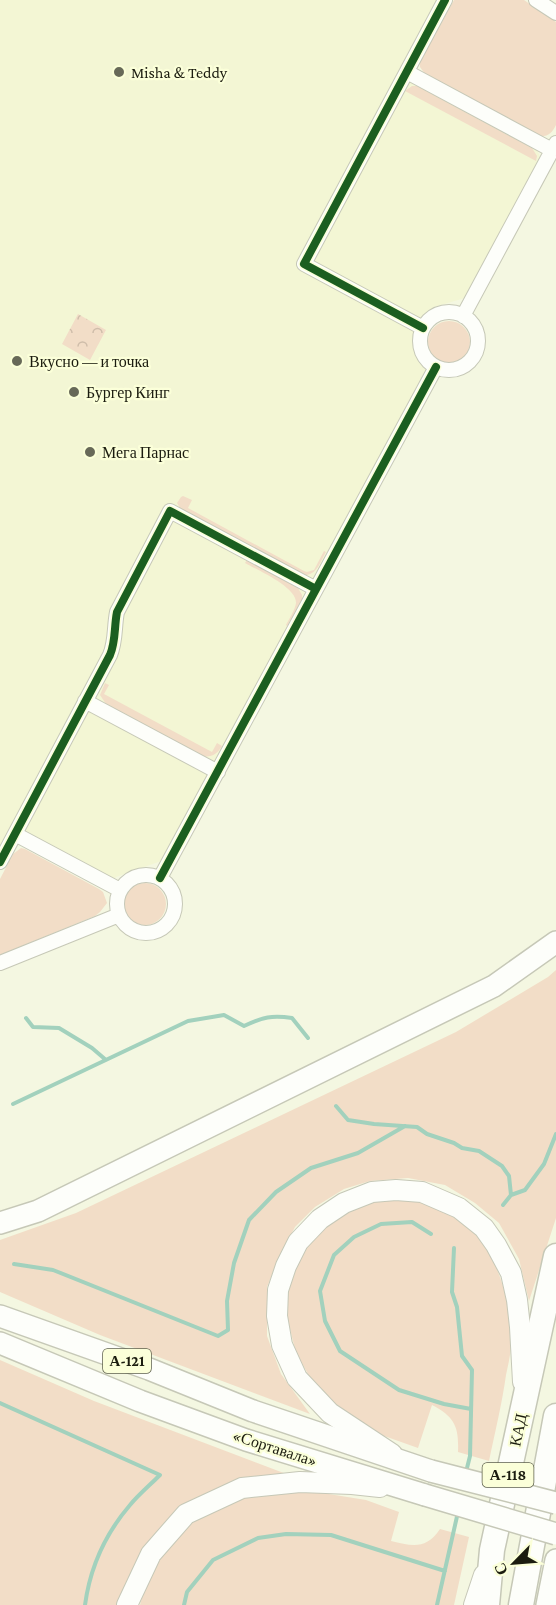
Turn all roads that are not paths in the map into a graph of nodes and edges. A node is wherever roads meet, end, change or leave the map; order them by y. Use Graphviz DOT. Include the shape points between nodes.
graph roads {
  1 [pos="536,0"];
  2 [pos="443,3"];
  3 [pos="556,13"];
  4 [pos="407,72"];
  5 [pos="554,146"];
  6 [pos="463,316"];
  7 [pos="423,328"];
  8 [pos="436,367"];
  9 [pos="316,589"];
  10 [pos="85,701"];
  11 [pos="218,772"];
  12 [pos="15,834"];
  13 [pos="0,862"];
  14 [pos="160,878"];
  15 [pos="120,890"];
  16 [pos="118,915"];
  17 [pos="556,942"];
  18 [pos="0,963"];
  19 [pos="0,1223"];
  20 [pos="556,1256"];
  21 [pos="0,1316"];
  22 [pos="0,1343"];
  23 [pos="524,1401"];
  24 [pos="556,1416"];
  25 [pos="404,1463"];
  26 [pos="416,1492"];
  27 [pos="556,1503"];
  28 [pos="556,1534"];
  29 [pos="492,1550"];
  30 [pos="556,1560"];
  31 [pos="127,1605"];
  32 [pos="474,1605"];
  33 [pos="487,1605"];
  34 [pos="522,1605"];
  35 [pos="547,1605"];
  1 -- 3 [label="street"];
  2 -- 4 [label="street"];
  4 -- 5 [label="street"];
  4 -- 7 [label="street" via="304,264"];
  5 -- 6 [label="street"];
  6 -- 7 [label="street" via="445,312"];
  6 -- 8 [label="street" via="475,328 475,355 453,370"];
  7 -- 8 [label="street" via="420,346"];
  8 -- 9 [label="street"];
  9 -- 10 [label="street" via="170,511 117,612 113,648"];
  9 -- 11 [label="street"];
  10 -- 11 [label="street"];
  10 -- 12 [label="street"];
  11 -- 14 [label="street"];
  12 -- 13 [label="street"];
  12 -- 15 [label="street"];
  14 -- 15 [label="street" via="142,875"];
  14 -- 16 [label="street" via="173,893 174,914 169,922 152,933 141,933 124,924"];
  15 -- 16 [label="street"];
  16 -- 18 [label="street"];
  17 -- 19 [label="highway" via="494,986 38,1211"];
  20 -- 23 [label="highway, КАД / А-118"];
  21 -- 25 [label="highway, «Сортавала» / А-121"];
  22 -- 26 [label="highway, «Сортавала» / А-121" via="246,1440"];
  23 -- 25 [label="main road" via="520,1328 511,1273 484,1228 459,1208 422,1192 372,1192 344,1203 320,1219 298,1242 286,1266 278,1290 282,1345 297,1378 330,1413"];
  23 -- 29 [label="highway, КАД / А-118"];
  24 -- 34 [label="highway, КАД / А-118"];
  25 -- 27 [label="highway, «Сортавала» / А-121, bridge"];
  26 -- 28 [label="highway, «Сортавала», bridge"];
  26 -- 31 [label="main road" via="300,1482 242,1488 186,1514 151,1554"];
  29 -- 32 [label="main road"];
  29 -- 33 [label="highway, КАД / А-118"];
  30 -- 35 [label="highway"];
}
